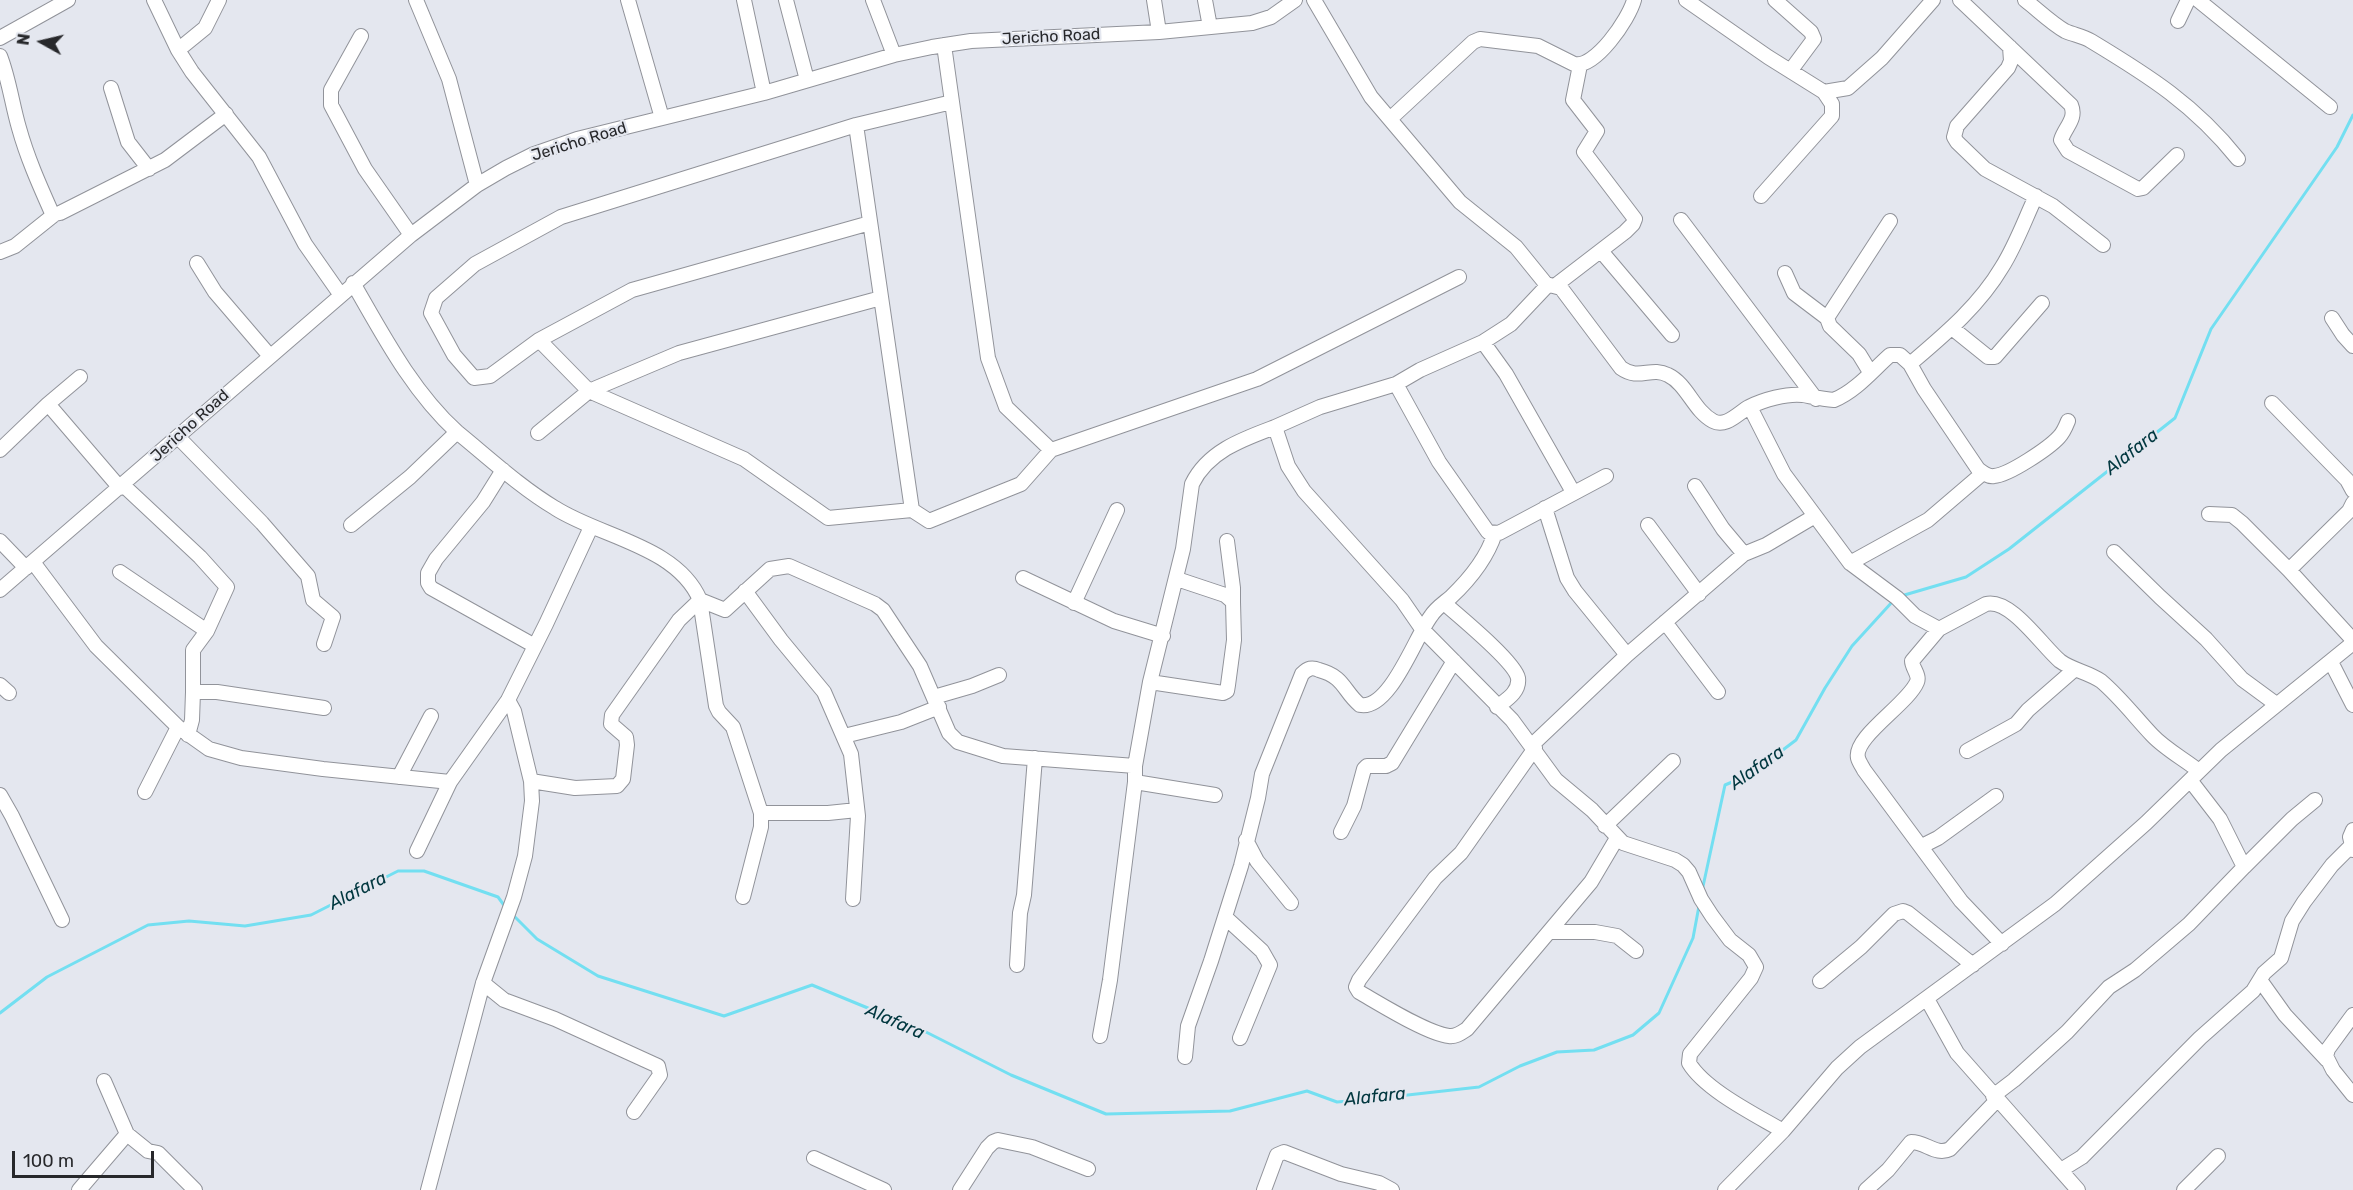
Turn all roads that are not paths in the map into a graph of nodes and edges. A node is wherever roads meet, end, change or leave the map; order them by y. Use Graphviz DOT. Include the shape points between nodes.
graph roads {
  1 [pos="68,0"];
  2 [pos="154,0"];
  3 [pos="219,0"];
  4 [pos="416,0"];
  5 [pos="628,0"];
  6 [pos="744,0"];
  7 [pos="786,0"];
  8 [pos="873,0"];
  9 [pos="1154,0"];
  10 [pos="1206,0"];
  11 [pos="1295,0"];
  12 [pos="1314,0"];
  13 [pos="1634,0"];
  14 [pos="1686,0"];
  15 [pos="1775,0"];
  16 [pos="1933,0"];
  17 [pos="1960,0"];
  18 [pos="2025,0"];
  19 [pos="2188,0"];
  20 [pos="2198,0"];
  21 [pos="2178,21"];
  22 [pos="1210,27"];
  23 [pos="1159,32"];
  24 [pos="361,36"];
  25 [pos="0,38"];
  26 [pos="944,45"];
  27 [pos="2010,46"];
  28 [pos="178,50"];
  29 [pos="894,55"];
  30 [pos="0,56"];
  31 [pos="1580,65"];
  32 [pos="1791,70"];
  33 [pos="807,80"];
  34 [pos="111,88"];
  35 [pos="1824,92"];
  36 [pos="764,93"];
  37 [pos="952,102"];
  38 [pos="2330,107"];
  39 [pos="226,114"];
  40 [pos="662,118"];
  41 [pos="1390,119"];
  42 [pos="856,125"];
  43 [pos="2177,155"];
  44 [pos="2238,159"];
  45 [pos="149,169"];
  46 [pos="477,185"];
  47 [pos="1761,195"];
  48 [pos="2036,196"];
  49 [pos="55,214"];
  50 [pos="1681,220"];
  51 [pos="1890,221"];
  52 [pos="870,223"];
  53 [pos="411,235"];
  54 [pos="2103,245"];
  55 [pos="1601,251"];
  56 [pos="0,252"];
  57 [pos="197,263"];
  58 [pos="1785,273"];
  59 [pos="1459,277"];
  60 [pos="353,284"];
  61 [pos="1551,285"];
  62 [pos="340,294"];
  63 [pos="881,298"];
  64 [pos="2042,303"];
  65 [pos="1827,318"];
  66 [pos="2332,318"];
  67 [pos="1952,328"];
  68 [pos="1672,335"];
  69 [pos="539,340"];
  70 [pos="1483,342"];
  71 [pos="2353,346"];
  72 [pos="269,355"];
  73 [pos="1910,364"];
  74 [pos="1870,372"];
  75 [pos="80,377"];
  76 [pos="1396,384"];
  77 [pos="589,391"];
  78 [pos="1816,399"];
  79 [pos="2272,403"];
  80 [pos="48,404"];
  81 [pos="1750,407"];
  82 [pos="2068,421"];
  83 [pos="1275,427"];
  84 [pos="457,432"];
  85 [pos="538,433"];
  86 [pos="177,437"];
  87 [pos="0,450"];
  88 [pos="1051,450"];
  89 [pos="503,470"];
  90 [pos="1983,473"];
  91 [pos="1606,476"];
  92 [pos="122,486"];
  93 [pos="1695,486"];
  94 [pos="2353,491"];
  95 [pos="1573,492"];
  96 [pos="2353,503"];
  97 [pos="1545,508"];
  98 [pos="912,510"];
  99 [pos="1117,510"];
  100 [pos="2209,514"];
  101 [pos="1815,516"];
  102 [pos="351,525"];
  103 [pos="1648,525"];
  104 [pos="591,527"];
  105 [pos="1495,533"];
  106 [pos="0,541"];
  107 [pos="1227,541"];
  108 [pos="2114,552"];
  109 [pos="1744,554"];
  110 [pos="1850,563"];
  111 [pos="29,565"];
  112 [pos="2289,570"];
  113 [pos="120,572"];
  114 [pos="1023,578"];
  115 [pos="1177,579"];
  116 [pos="0,590"];
  117 [pos="745,591"];
  118 [pos="1699,594"];
  119 [pos="700,600"];
  120 [pos="1233,602"];
  121 [pos="1074,603"];
  122 [pos="1444,603"];
  123 [pos="1665,622"];
  124 [pos="1422,629"];
  125 [pos="1939,629"];
  126 [pos="207,631"];
  127 [pos="1163,636"];
  128 [pos="2353,641"];
  129 [pos="324,644"];
  130 [pos="535,646"];
  131 [pos="1627,655"];
  132 [pos="1454,661"];
  133 [pos="2331,662"];
  134 [pos="2075,669"];
  135 [pos="999,675"];
  136 [pos="1150,682"];
  137 [pos="193,692"];
  138 [pos="1718,692"];
  139 [pos="508,700"];
  140 [pos="937,702"];
  141 [pos="2276,704"];
  142 [pos="2353,705"];
  143 [pos="1497,707"];
  144 [pos="324,708"];
  145 [pos="430,716"];
  146 [pos="183,731"];
  147 [pos="844,736"];
  148 [pos="1534,747"];
  149 [pos="1967,751"];
  150 [pos="1035,758"];
  151 [pos="1673,761"];
  152 [pos="1135,766"];
  153 [pos="2194,775"];
  154 [pos="399,777"];
  155 [pos="531,781"];
  156 [pos="450,782"];
  157 [pos="1135,782"];
  158 [pos="145,792"];
  159 [pos="0,795"];
  160 [pos="1215,795"];
  161 [pos="1996,796"];
  162 [pos="2315,800"];
  163 [pos="857,810"];
  164 [pos="761,813"];
  165 [pos="1605,826"];
  166 [pos="2353,830"];
  167 [pos="1341,832"];
  168 [pos="1617,838"];
  169 [pos="1246,840"];
  170 [pos="1922,846"];
  171 [pos="2352,848"];
  172 [pos="417,851"];
  173 [pos="2244,867"];
  174 [pos="743,897"];
  175 [pos="854,900"];
  176 [pos="1291,903"];
  177 [pos="1225,917"];
  178 [pos="62,920"];
  179 [pos="1549,932"];
  180 [pos="2002,944"];
  181 [pos="1636,951"];
  182 [pos="1017,965"];
  183 [pos="1974,965"];
  184 [pos="2260,980"];
  185 [pos="1820,981"];
  186 [pos="483,983"];
  187 [pos="1927,999"];
  188 [pos="2353,1014"];
  189 [pos="1100,1036"];
  190 [pos="1240,1038"];
  191 [pos="1185,1057"];
  192 [pos="2327,1060"];
  193 [pos="104,1081"];
  194 [pos="2353,1095"];
  195 [pos="1995,1098"];
  196 [pos="634,1112"];
  197 [pos="1783,1131"];
  198 [pos="127,1134"];
  199 [pos="2218,1156"];
  200 [pos="814,1158"];
  201 [pos="1088,1169"];
  202 [pos="2067,1183"];
  203 [pos="79,1190"];
  204 [pos="195,1190"];
  205 [pos="428,1190"];
  206 [pos="884,1190"];
  207 [pos="960,1190"];
  208 [pos="1264,1190"];
  209 [pos="1392,1190"];
  210 [pos="1725,1190"];
  211 [pos="1866,1190"];
  212 [pos="2184,1190"];
  1 -- 25 [label="street"];
  2 -- 28 [label="street"];
  3 -- 28 [label="street" via="205,28"];
  4 -- 46 [label="street" via="449,79"];
  5 -- 40 [label="street"];
  6 -- 36 [label="street"];
  7 -- 33 [label="street"];
  8 -- 29 [label="street"];
  9 -- 23 [label="street"];
  10 -- 22 [label="street"];
  11 -- 22 [label="street, Jericho Road" via="1271,17"];
  12 -- 41 [label="street" via="1371,97"];
  13 -- 31 [label="street" via="1619,30 1588,62"];
  14 -- 32 [label="street"];
  15 -- 32 [label="street" via="1814,39"];
  16 -- 35 [label="street" via="1882,58 1848,88"];
  17 -- 27 [label="street"];
  18 -- 44 [label="street" via="2065,30 2143,73 2184,103 2212,127"];
  19 -- 21 [label="street"];
  20 -- 38 [label="street"];
  22 -- 23 [label="street, Jericho Road"];
  23 -- 26 [label="street, Jericho Road"];
  24 -- 53 [label="street" via="331,90 331,105 365,169"];
  26 -- 29 [label="street, Jericho Road"];
  26 -- 37 [label="street"];
  27 -- 43 [label="street" via="2071,105 2073,117 2061,140 2068,151 2138,189"];
  27 -- 48 [label="street" via="2008,68 1957,126 1954,136 1985,169"];
  28 -- 39 [label="street"];
  29 -- 33 [label="street, Jericho Road"];
  30 -- 49 [label="street" via="37,181"];
  31 -- 41 [label="street" via="1538,46 1480,39"];
  31 -- 55 [label="street" via="1573,100 1597,131 1584,152 1635,219"];
  32 -- 35 [label="street"];
  33 -- 36 [label="street, Jericho Road"];
  34 -- 45 [label="street" via="128,142"];
  35 -- 47 [label="street" via="1832,104 1832,116"];
  36 -- 40 [label="street, Jericho Road"];
  37 -- 42 [label="street"];
  37 -- 88 [label="street" via="988,358 1006,407"];
  39 -- 45 [label="street"];
  39 -- 62 [label="street" via="259,157 305,244"];
  40 -- 46 [label="street, Jericho Road" via="534,154"];
  41 -- 61 [label="street" via="1460,202 1516,247"];
  42 -- 52 [label="street"];
  42 -- 69 [label="street" via="561,217 475,264 436,298 431,313 454,355 474,378 490,376"];
  45 -- 49 [label="street"];
  46 -- 53 [label="street, Jericho Road"];
  48 -- 54 [label="street"];
  48 -- 67 [label="street" via="2002,267"];
  49 -- 56 [label="street" via="15,246"];
  50 -- 78 [label="street"];
  51 -- 65 [label="street"];
  52 -- 63 [label="street"];
  52 -- 69 [label="street" via="632,290"];
  53 -- 60 [label="street, Jericho Road"];
  55 -- 61 [label="street"];
  55 -- 68 [label="street"];
  57 -- 72 [label="street" via="215,292"];
  58 -- 65 [label="street" via="1794,293"];
  59 -- 88 [label="street" via="1257,379"];
  60 -- 62 [label="street, Jericho Road"];
  60 -- 84 [label="street" via="420,391"];
  61 -- 70 [label="street" via="1511,324"];
  61 -- 81 [label="street" via="1561,288 1627,372 1665,373 1673,377 1708,417 1719,423"];
  62 -- 72 [label="street, Jericho Road"];
  63 -- 77 [label="street" via="679,353"];
  63 -- 98 [label="street"];
  64 -- 67 [label="street" via="1995,357 1988,357"];
  65 -- 74 [label="street"];
  66 -- 71 [label="street"];
  67 -- 73 [label="street"];
  69 -- 77 [label="street"];
  70 -- 76 [label="street"];
  70 -- 95 [label="street" via="1506,374"];
  72 -- 86 [label="street, Jericho Road"];
  73 -- 74 [label="street" via="1896,353"];
  73 -- 90 [label="street"];
  74 -- 78 [label="street" via="1834,400"];
  75 -- 80 [label="street"];
  76 -- 83 [label="street" via="1320,407"];
  76 -- 105 [label="street" via="1439,462 1488,532"];
  77 -- 85 [label="street"];
  77 -- 98 [label="street" via="744,459 828,518"];
  78 -- 81 [label="street" via="1793,395"];
  79 -- 94 [label="street" via="2347,480"];
  80 -- 87 [label="street"];
  80 -- 92 [label="street"];
  81 -- 101 [label="street" via="1784,474"];
  82 -- 90 [label="street" via="2051,445 2005,473 1994,477"];
  83 -- 115 [label="street" via="1233,443 1196,476"];
  83 -- 124 [label="street" via="1288,466 1304,491 1395,592"];
  84 -- 89 [label="street"];
  84 -- 102 [label="street"];
  86 -- 92 [label="street, Jericho Road"];
  86 -- 129 [label="street" via="262,522 308,576 313,600 333,617"];
  88 -- 98 [label="street" via="1021,484 929,520"];
  89 -- 104 [label="street" via="554,507"];
  89 -- 130 [label="street" via="483,502 436,558 428,573 428,583"];
  90 -- 110 [label="street" via="1928,520"];
  91 -- 95 [label="street"];
  92 -- 111 [label="street, Jericho Road"];
  92 -- 126 [label="street" via="226,584"];
  93 -- 109 [label="street"];
  95 -- 97 [label="street"];
  96 -- 112 [label="street"];
  97 -- 105 [label="street"];
  97 -- 131 [label="street" via="1567,578"];
  99 -- 121 [label="street"];
  100 -- 112 [label="street" via="2236,517"];
  101 -- 109 [label="street"];
  101 -- 110 [label="street"];
  103 -- 118 [label="street"];
  104 -- 119 [label="street" via="626,539 668,564 694,587"];
  104 -- 130 [label="street"];
  105 -- 122 [label="street" via="1488,554"];
  106 -- 111 [label="street"];
  107 -- 120 [label="street"];
  108 -- 141 [label="street" via="2206,639 2242,679"];
  109 -- 118 [label="street"];
  110 -- 125 [label="street" via="1915,616"];
  111 -- 116 [label="street, Jericho Road"];
  111 -- 146 [label="street" via="96,646"];
  112 -- 128 [label="street"];
  113 -- 126 [label="street"];
  114 -- 121 [label="street"];
  115 -- 120 [label="street" via="1225,595"];
  115 -- 127 [label="street"];
  117 -- 119 [label="street" via="725,610"];
  117 -- 140 [label="street" via="770,570 789,566 875,604 920,666"];
  117 -- 147 [label="street" via="825,692"];
  118 -- 123 [label="street"];
  119 -- 155 [label="street" via="679,620 612,715 611,724 623,732 627,745 621,784 574,788"];
  119 -- 164 [label="street" via="716,706 733,727"];
  120 -- 136 [label="street" via="1234,640 1227,691"];
  121 -- 127 [label="street"];
  122 -- 124 [label="street"];
  122 -- 143 [label="street" via="1510,663 1518,678 1516,691"];
  123 -- 131 [label="street"];
  123 -- 138 [label="street"];
  124 -- 132 [label="street"];
  124 -- 169 [label="street" via="1395,678 1378,700 1367,706 1356,702 1344,684 1327,672 1313,668 1302,674 1262,774"];
  125 -- 134 [label="street" via="1986,604 1997,603 2059,660"];
  125 -- 170 [label="street" via="1912,661 1918,679 1912,690 1861,742 1858,750 1864,770"];
  126 -- 137 [label="street" via="193,650"];
  127 -- 136 [label="street"];
  128 -- 133 [label="street"];
  130 -- 139 [label="street"];
  131 -- 148 [label="street"];
  132 -- 143 [label="street"];
  132 -- 167 [label="street" via="1392,763 1364,769 1354,806"];
  133 -- 141 [label="street"];
  133 -- 142 [label="street"];
  134 -- 149 [label="street" via="2016,724"];
  134 -- 153 [label="street" via="2100,681"];
  135 -- 140 [label="street"];
  136 -- 152 [label="street"];
  137 -- 144 [label="street"];
  137 -- 146 [label="street" via="192,720"];
  139 -- 155 [label="street"];
  139 -- 156 [label="street"];
  140 -- 147 [label="street" via="901,722"];
  140 -- 150 [label="street" via="949,733 958,742 1003,756"];
  141 -- 153 [label="street"];
  143 -- 148 [label="street"];
  145 -- 154 [label="street"];
  146 -- 154 [label="street" via="209,749 241,758"];
  146 -- 158 [label="street"];
  147 -- 163 [label="street" via="851,754"];
  148 -- 165 [label="street" via="1556,780"];
  148 -- 179 [label="street" via="1461,853 1435,878 1359,980 1357,989 1411,1021 1452,1036 1467,1029"];
  150 -- 152 [label="street"];
  150 -- 182 [label="street"];
  151 -- 165 [label="street"];
  152 -- 157 [label="street"];
  153 -- 173 [label="street"];
  153 -- 180 [label="street" via="2091,874"];
  154 -- 156 [label="street"];
  155 -- 186 [label="street" via="525,856"];
  156 -- 172 [label="street"];
  157 -- 160 [label="street"];
  157 -- 189 [label="street"];
  159 -- 178 [label="street"];
  161 -- 170 [label="street"];
  162 -- 173 [label="street"];
  163 -- 164 [label="street"];
  163 -- 175 [label="street"];
  164 -- 174 [label="street"];
  165 -- 168 [label="street"];
  166 -- 171 [label="street"];
  168 -- 179 [label="street" via="1591,882"];
  168 -- 197 [label="street" via="1683,866 1730,940 1753,960 1756,967 1751,978 1688,1059 1697,1074 1738,1105"];
  169 -- 176 [label="street" via="1257,861"];
  169 -- 177 [label="street"];
  170 -- 180 [label="street" via="1961,901"];
  171 -- 184 [label="street" via="2332,865 2304,902 2292,921 2281,958"];
  173 -- 195 [label="street" via="2189,924 2109,987"];
  177 -- 190 [label="street" via="1262,951 1270,965"];
  177 -- 191 [label="street" via="1188,1026"];
  179 -- 181 [label="street" via="1617,936"];
  180 -- 183 [label="street"];
  183 -- 185 [label="street" via="1903,911 1894,914"];
  183 -- 187 [label="street"];
  184 -- 192 [label="street" via="2285,1015"];
  184 -- 202 [label="street" via="2082,1157"];
  186 -- 196 [label="street" via="504,1000 658,1066 660,1075"];
  186 -- 205 [label="street"];
  187 -- 195 [label="street" via="1957,1053"];
  187 -- 197 [label="street" via="1837,1068"];
  188 -- 192 [label="street" via="2328,1049"];
  192 -- 194 [label="street"];
  193 -- 198 [label="street"];
  195 -- 202 [label="street"];
  195 -- 211 [label="street" via="1950,1149 1940,1152 1911,1142"];
  197 -- 210 [label="street"];
  198 -- 203 [label="street"];
  198 -- 204 [label="street" via="148,1151 158,1153"];
  199 -- 212 [label="street"];
  200 -- 206 [label="street"];
  201 -- 207 [label="street" via="1032,1147 998,1140 987,1148"];
  208 -- 209 [label="street" via="1277,1155 1284,1152"];
}
